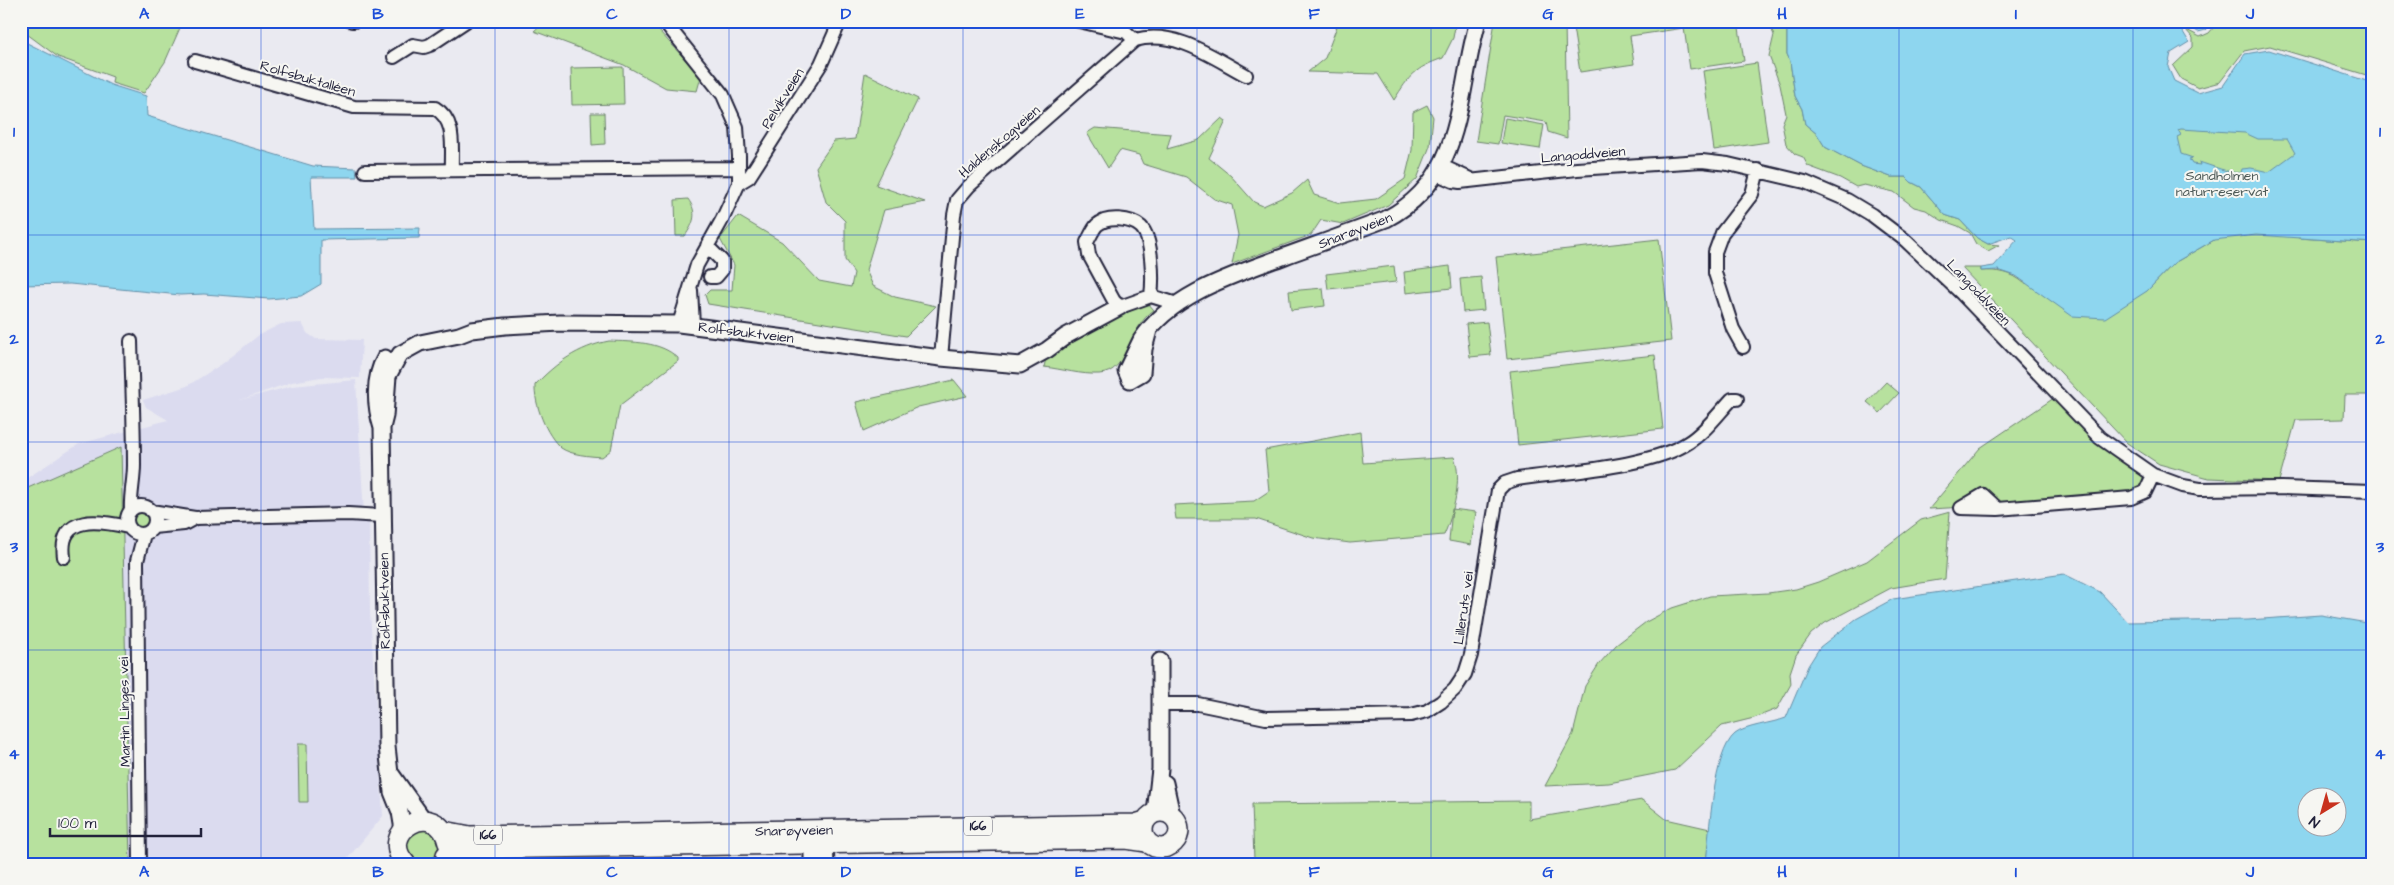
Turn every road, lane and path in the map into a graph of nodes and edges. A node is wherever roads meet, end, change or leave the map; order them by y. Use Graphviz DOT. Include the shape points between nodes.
graph roads {
  1 [pos="466,21"];
  2 [pos="664,21"];
  3 [pos="840,21"];
  4 [pos="1079,21"];
  5 [pos="1478,21"];
  6 [pos="1135,40"];
  7 [pos="394,57"];
  8 [pos="195,60"];
  9 [pos="1246,76"];
  10 [pos="739,168"];
  11 [pos="452,170"];
  12 [pos="1440,170"];
  13 [pos="1758,170"];
  14 [pos="366,171"];
  15 [pos="738,182"];
  16 [pos="707,246"];
  17 [pos="710,277"];
  18 [pos="1151,296"];
  19 [pos="1177,304"];
  20 [pos="1120,307"];
  21 [pos="686,324"];
  22 [pos="131,341"];
  23 [pos="1743,347"];
  24 [pos="941,358"];
  25 [pos="1136,365"];
  26 [pos="1737,399"];
  27 [pos="2152,475"];
  28 [pos="2373,491"];
  29 [pos="1998,509"];
  30 [pos="138,510"];
  31 [pos="382,516"];
  32 [pos="195,518"];
  33 [pos="98,521"];
  34 [pos="139,530"];
  35 [pos="64,557"];
  36 [pos="1160,661"];
  37 [pos="1160,704"];
  38 [pos="391,774"];
  39 [pos="1157,817"];
  40 [pos="424,820"];
  41 [pos="403,830"];
  42 [pos="444,831"];
  43 [pos="815,839"];
  44 [pos="1147,842"];
  45 [pos="398,859"];
  46 [pos="443,859"];
  47 [pos="140,864"];
  48 [pos="812,864"];
  49 [pos="826,864"];
  1 -- 7 [label="street" via="430,45 413,45"];
  2 -- 10 [label="street" via="723,94 737,127"];
  3 -- 15 [label="street, Pelvikveien" via="821,64 750,177"];
  4 -- 6 [label="street" via="1126,32"];
  5 -- 12 [label="street, Snarøyveien" via="1452,136"];
  6 -- 9 [label="street" via="1150,36 1186,43"];
  6 -- 24 [label="street, Haldenskogveien" via="957,200"];
  8 -- 11 [label="street, Rolfsbuktalléen" via="354,107 436,108 446,115 451,126"];
  10 -- 11 [label="street"];
  10 -- 15 [label="street"];
  11 -- 14 [label="street"];
  12 -- 13 [label="street, Langoddveien" via="1453,182 1674,162 1702,161"];
  12 -- 19 [label="street, Snarøyveien" via="1413,203 1386,219 1231,276"];
  13 -- 23 [label="street" via="1752,194 1722,233 1715,252 1715,273 1733,329"];
  13 -- 27 [label="street, Langoddveien" via="1805,182 1872,214 1962,294 2100,438"];
  15 -- 16 [label="street"];
  16 -- 17 [label="street" via="722,261 722,270 716,277"];
  16 -- 21 [label="street" via="697,265"];
  18 -- 19 [label="street"];
  18 -- 20 [label="street"];
  18 -- 20 [label="street" via="1154,277 1146,238 1141,228 1126,220 1112,218 1097,225 1087,242 1089,255 1101,279"];
  19 -- 25 [label="street, Snarøyveien" via="1145,337"];
  20 -- 24 [label="street, Rolfsbuktveien" via="1020,365"];
  21 -- 24 [label="street, Rolfsbuktveien"];
  21 -- 31 [label="street, Rolfsbuktveien" via="536,324 472,330 457,328 419,332 404,339 392,348 377,377 378,416 382,428"];
  22 -- 30 [label="street" via="133,489 130,496"];
  26 -- 37 [label="street, Lilleruts vei" via="1732,399 1704,430 1672,452 1619,464 1517,479 1505,483 1498,490 1471,655 1465,674 1455,689 1427,711 1396,716 1266,718 1198,704"];
  27 -- 28 [label="street, Langoddveien" via="2200,489"];
  27 -- 29 [label="street" via="2145,492 2131,498"];
  30 -- 32 [label="street"];
  30 -- 33 [label="street"];
  30 -- 34 [label="street" via="126,521"];
  30 -- 34 [label="street" via="154,518"];
  31 -- 32 [label="street"];
  31 -- 38 [label="street, Rolfsbuktveien" via="386,737"];
  32 -- 34 [label="street" via="184,524"];
  33 -- 34 [label="street"];
  33 -- 35 [label="street" via="70,530 64,543"];
  34 -- 47 [label="street, Martin Linges vei"];
  36 -- 37 [label="street"];
  37 -- 39 [label="street"];
  38 -- 40 [label="street, Rolfsbuktveien"];
  38 -- 41 [label="street, Rolfsbuktveien" via="392,792"];
  39 -- 43 [label="main road, Snarøyveien / 166" via="1135,824"];
  39 -- 44 [label="main road" via="1143,834"];
  39 -- 44 [label="main road, 166" via="1177,822 1178,838 1162,849"];
  40 -- 41 [label="main road" via="412,822"];
  40 -- 42 [label="main road, 166" via="437,824"];
  41 -- 45 [label="main road" via="398,839"];
  42 -- 43 [label="main road, Snarøyveien / 166" via="470,836"];
  42 -- 46 [label="main road, 166" via="448,843"];
  43 -- 44 [label="main road, Snarøyveien / 166" via="1126,839"];
  43 -- 46 [label="main road, Snarøyveien / 166" via="467,849"];
  43 -- 48 [label="street"];
  43 -- 49 [label="street"];
}
